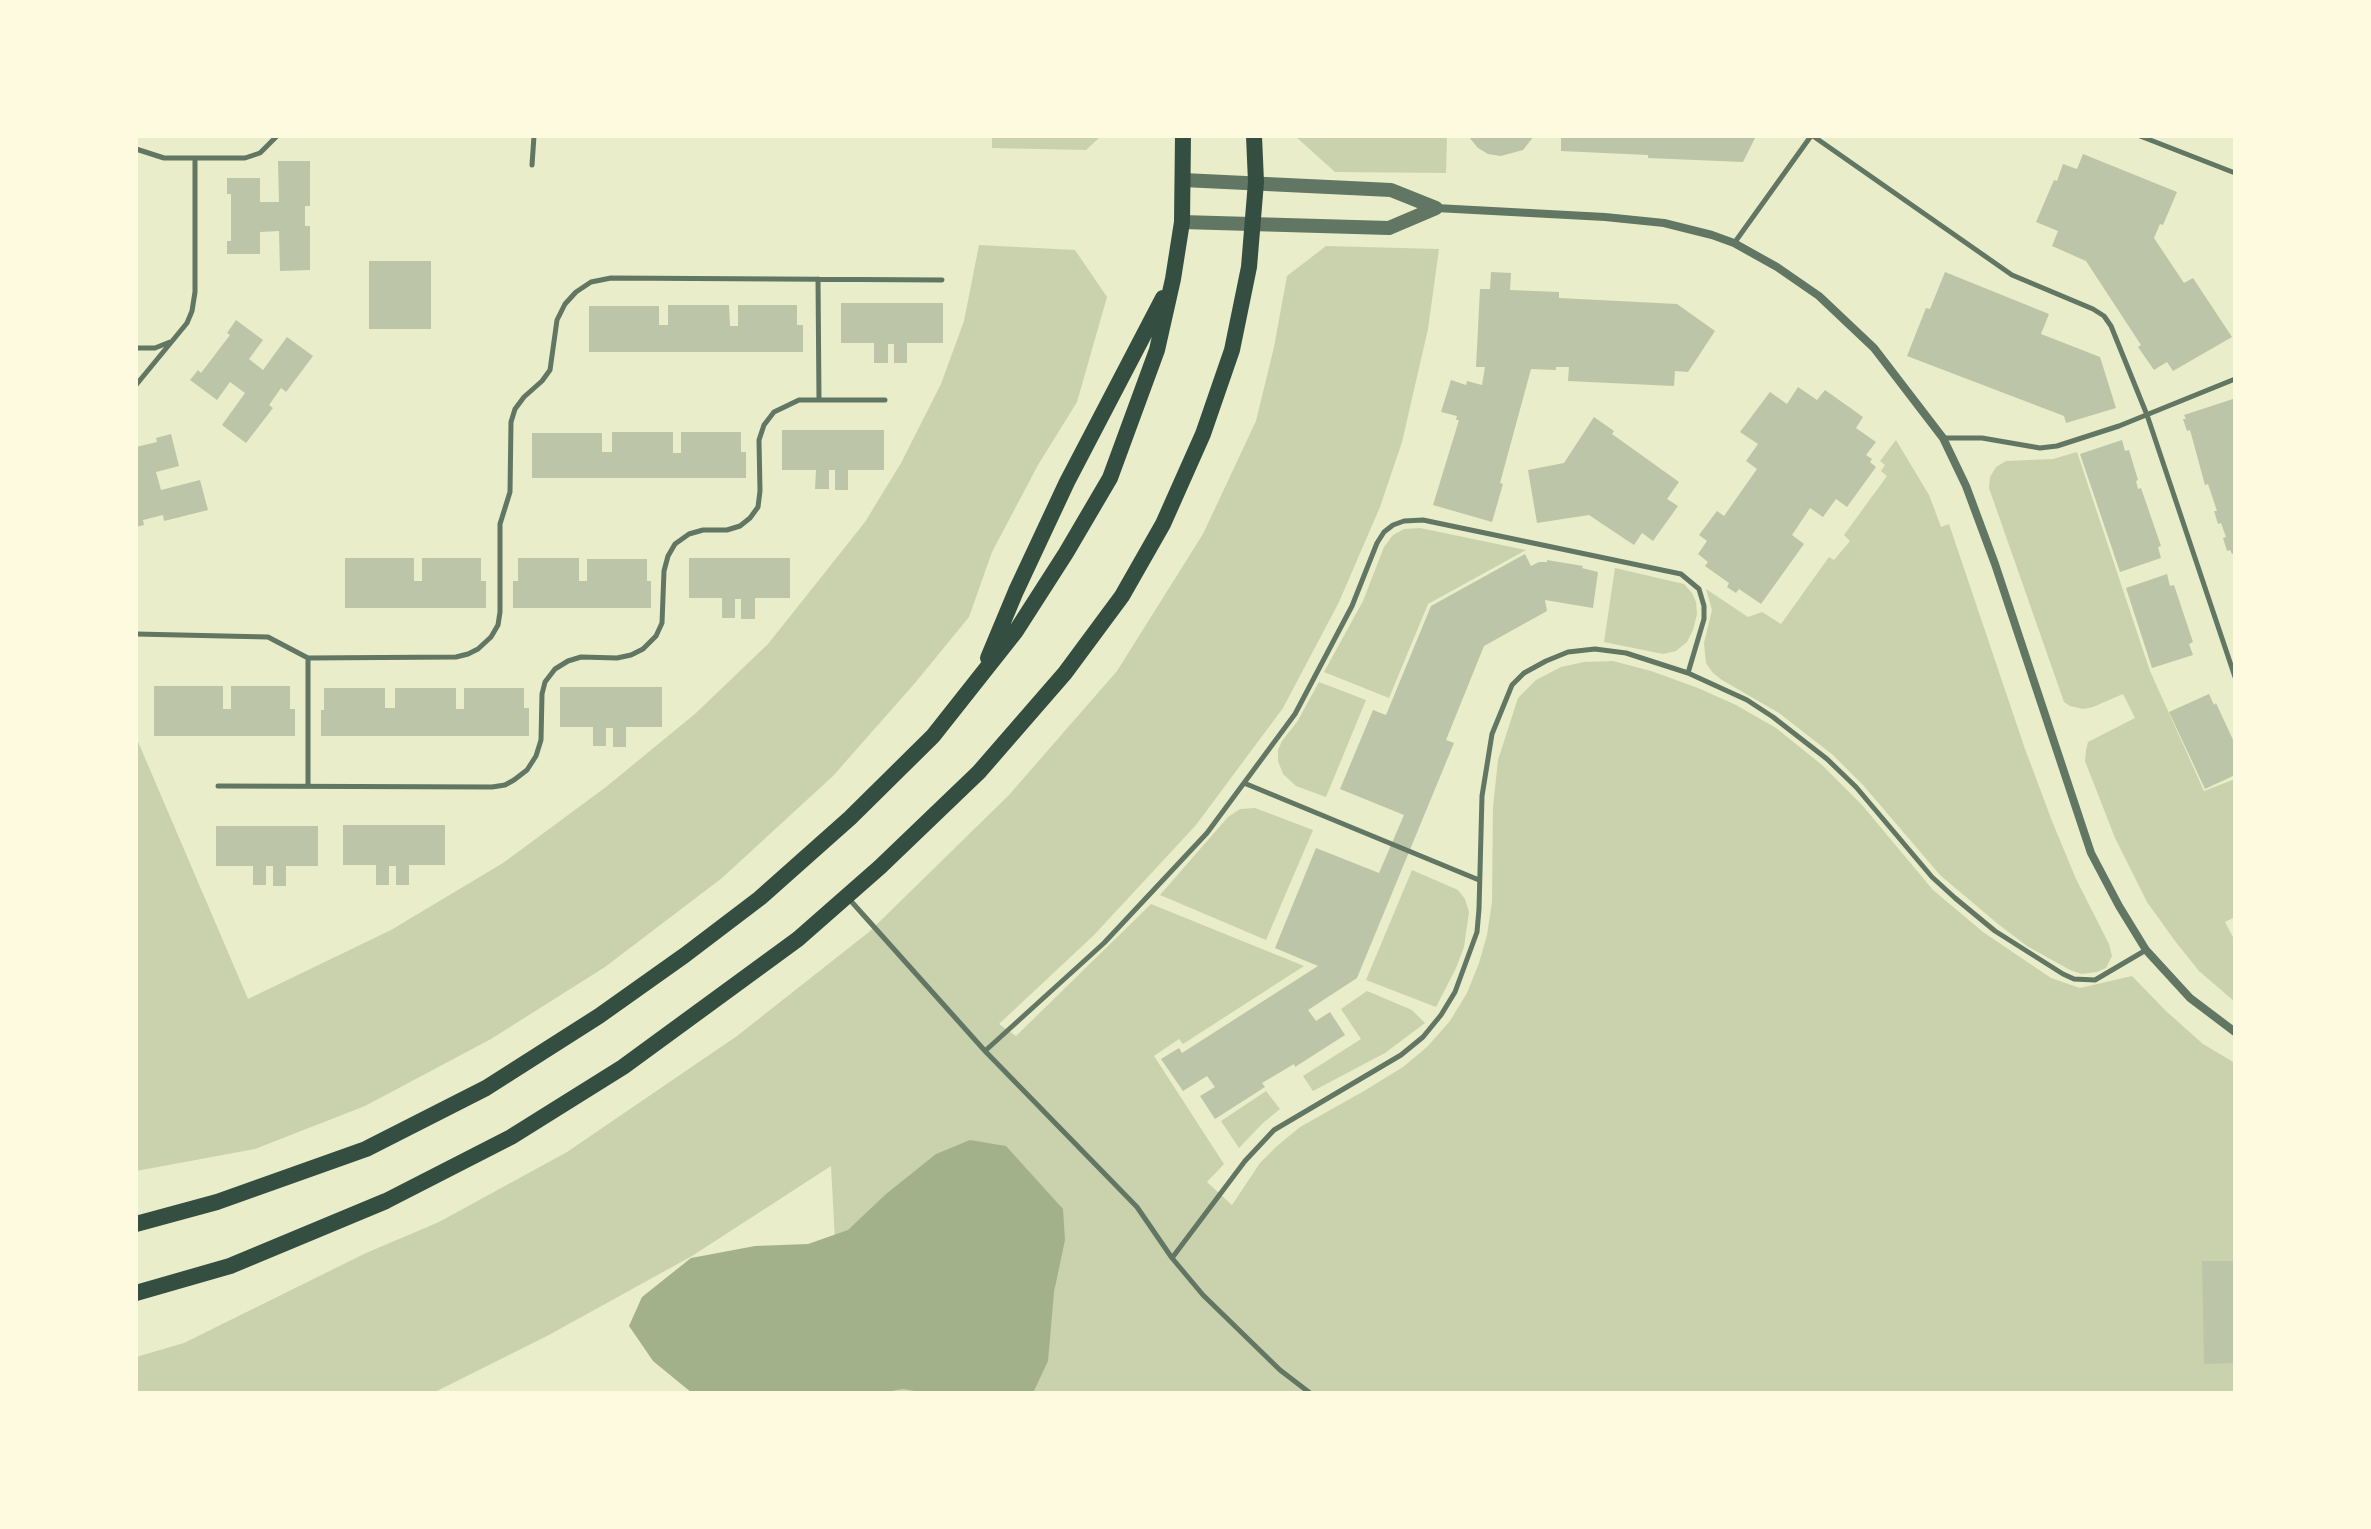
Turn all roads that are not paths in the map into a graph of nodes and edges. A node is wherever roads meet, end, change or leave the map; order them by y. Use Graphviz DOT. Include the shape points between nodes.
graph roads {
  1 [pos="277,136"];
  2 [pos="534,136"];
  3 [pos="1183,136"];
  4 [pos="1254,136"];
  5 [pos="1812,136"];
  6 [pos="2140,136"];
  7 [pos="136,149"];
  8 [pos="195,158"];
  9 [pos="532,165"];
  10 [pos="2235,173"];
  11 [pos="1183,180"];
  12 [pos="1256,182"];
  13 [pos="1436,208"];
  14 [pos="1182,222"];
  15 [pos="1254,223"];
  16 [pos="1734,243"];
  17 [pos="818,279"];
  18 [pos="1173,279"];
  19 [pos="942,280"];
  20 [pos="172,341"];
  21 [pos="136,348"];
  22 [pos="2235,379"];
  23 [pos="136,385"];
  24 [pos="819,400"];
  25 [pos="885,400"];
  26 [pos="2147,415"];
  27 [pos="1943,438"];
  28 [pos="136,634"];
  29 [pos="308,658"];
  30 [pos="1688,673"];
  31 [pos="980,677"];
  32 [pos="2235,677"];
  33 [pos="1244,783"];
  34 [pos="218,786"];
  35 [pos="308,786"];
  36 [pos="1480,880"];
  37 [pos="847,896"];
  38 [pos="2146,950"];
  39 [pos="2235,1032"];
  40 [pos="985,1051"];
  41 [pos="136,1224"];
  42 [pos="1172,1258"];
  43 [pos="136,1293"];
  44 [pos="1310,1393"];
  1 -- 8 [label="lane" via="260,153 245,158"];
  2 -- 9 [label="lane"];
  3 -- 11 [label="main road"];
  4 -- 12 [label="main road"];
  5 -- 16 [label="lane"];
  5 -- 26 [label="lane" via="2012,275 2104,316"];
  6 -- 10 [label="lane"];
  7 -- 8 [label="lane" via="164,158"];
  8 -- 20 [label="lane" via="194,302 187,323"];
  11 -- 12 [label="street"];
  11 -- 14 [label="main road"];
  12 -- 13 [label="street" via="1391,190"];
  12 -- 15 [label="main road"];
  13 -- 15 [label="street" via="1389,228"];
  13 -- 16 [label="street" via="1664,223"];
  14 -- 15 [label="street"];
  14 -- 18 [label="main road"];
  15 -- 37 [label="main road" via="1232,350 1203,434 1163,524 1122,596 1065,673 979,772"];
  16 -- 27 [label="street" via="1819,296 1874,348"];
  17 -- 19 [label="lane"];
  17 -- 24 [label="lane"];
  17 -- 29 [label="lane" via="611,278 576,292 557,320 550,370 524,397 511,422 510,492 500,524 500,612 491,637 456,657"];
  18 -- 31 [label="main road" via="1067,482"];
  18 -- 31 [label="main road" via="1157,350 1110,478 1016,631"];
  20 -- 21 [label="lane"];
  20 -- 23 [label="lane"];
  22 -- 26 [label="lane"];
  24 -- 25 [label="lane"];
  24 -- 35 [label="lane" via="787,404 764,425 758,507 750,518 727,530 689,534 675,544 664,571 664,611 656,636 631,655 581,657 555,669 542,694 536,756 514,780 492,787"];
  26 -- 27 [label="lane" via="2040,448"];
  26 -- 32 [label="lane"];
  27 -- 38 [label="street" via="1995,564 2091,853"];
  28 -- 29 [label="lane" via="268,637"];
  29 -- 35 [label="lane"];
  30 -- 33 [label="lane" via="1704,619 1699,589 1689,579 1423,520 1404,521 1384,532 1377,543 1352,606 1295,714"];
  30 -- 36 [label="lane" via="1595,649 1568,652 1524,673 1505,697 1492,734 1482,796"];
  30 -- 38 [label="lane" via="1747,700 1802,738 1856,787 1932,877 2023,950 2074,979 2095,980"];
  31 -- 41 [label="main road" via="933,736 760,898 586,1024 486,1088 366,1149 217,1202"];
  33 -- 36 [label="lane"];
  33 -- 40 [label="lane" via="1207,833 1104,943"];
  34 -- 35 [label="lane"];
  36 -- 42 [label="lane" via="1477,932 1441,1015 1401,1055 1274,1130"];
  37 -- 40 [label="lane"];
  37 -- 43 [label="main road" via="798,939 623,1067 511,1137 386,1201 230,1266"];
  38 -- 39 [label="street" via="2190,998"];
  40 -- 42 [label="lane" via="1137,1207"];
  42 -- 44 [label="lane" via="1239,1332"];
}
